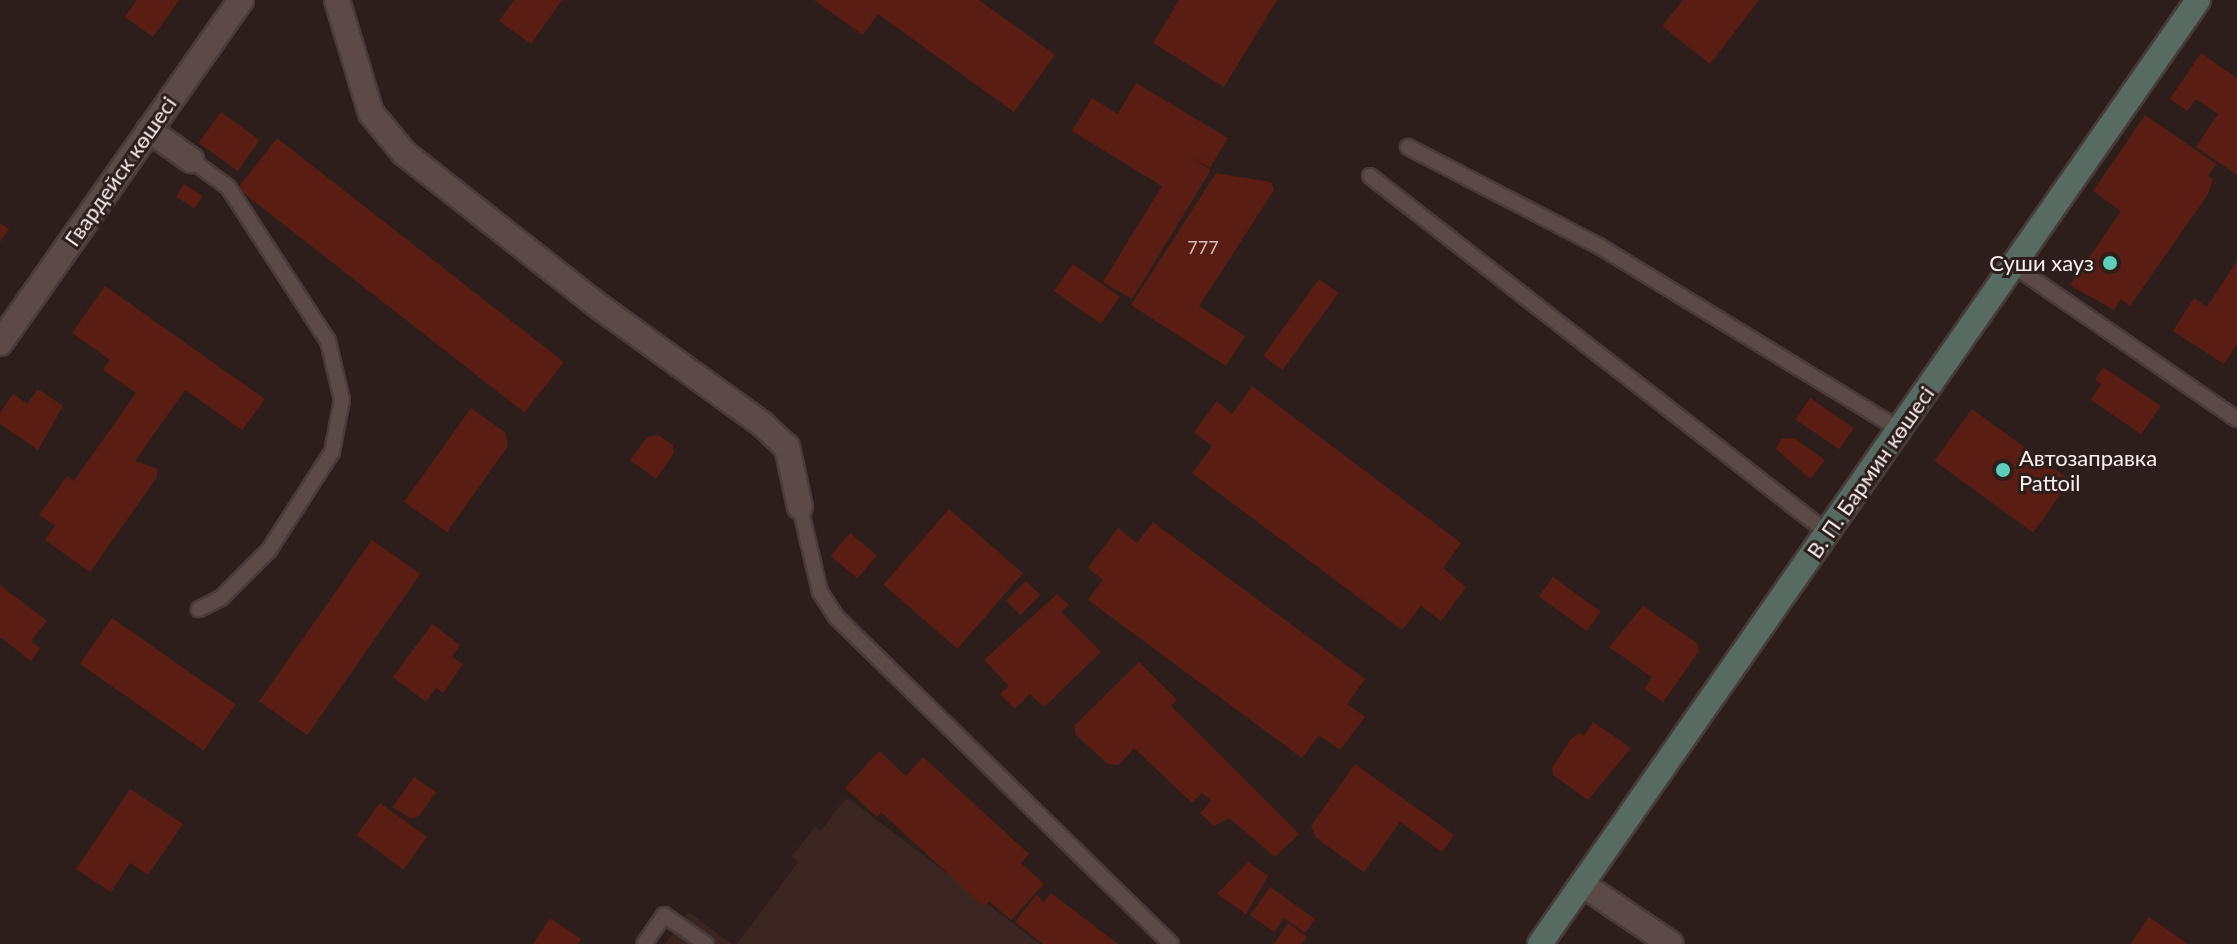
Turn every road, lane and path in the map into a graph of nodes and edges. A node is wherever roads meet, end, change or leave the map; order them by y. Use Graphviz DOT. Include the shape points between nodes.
graph roads {
  1 [pos="241,0"];
  2 [pos="337,0"];
  3 [pos="2198,0"];
  4 [pos="149,130"];
  5 [pos="1408,147"];
  6 [pos="191,160"];
  7 [pos="1370,176"];
  8 [pos="2014,266"];
  9 [pos="0,343"];
  10 [pos="2237,419"];
  11 [pos="1900,430"];
  12 [pos="800,507"];
  13 [pos="1828,533"];
  14 [pos="199,609"];
  15 [pos="1582,884"];
  16 [pos="644,944"];
  17 [pos="706,944"];
  18 [pos="1171,944"];
  19 [pos="1540,944"];
  20 [pos="1671,944"];
  1 -- 4 [label="street, Гвардейск көшесі"];
  2 -- 12 [label="street" via="371,113 404,153 600,307 762,424 787,447"];
  3 -- 8 [label="street, В. П. Бармин көшесі"];
  4 -- 6 [label="street"];
  4 -- 9 [label="street, Гвардейск көшесі"];
  5 -- 11 [label="lane" via="1599,246"];
  6 -- 14 [label="lane" via="228,187 328,341 342,400 332,452 269,550 221,598"];
  7 -- 13 [label="lane"];
  8 -- 10 [label="lane"];
  8 -- 11 [label="street, В. П. Бармин көшесі"];
  11 -- 13 [label="street, В. П. Бармин көшесі"];
  12 -- 18 [label="lane" via="820,592 836,617"];
  13 -- 15 [label="street, В. П. Бармин көшесі"];
  15 -- 19 [label="street, В. П. Бармин көшесі"];
  15 -- 20 [label="street"];
  16 -- 17 [label="lane" via="664,915"];
}
